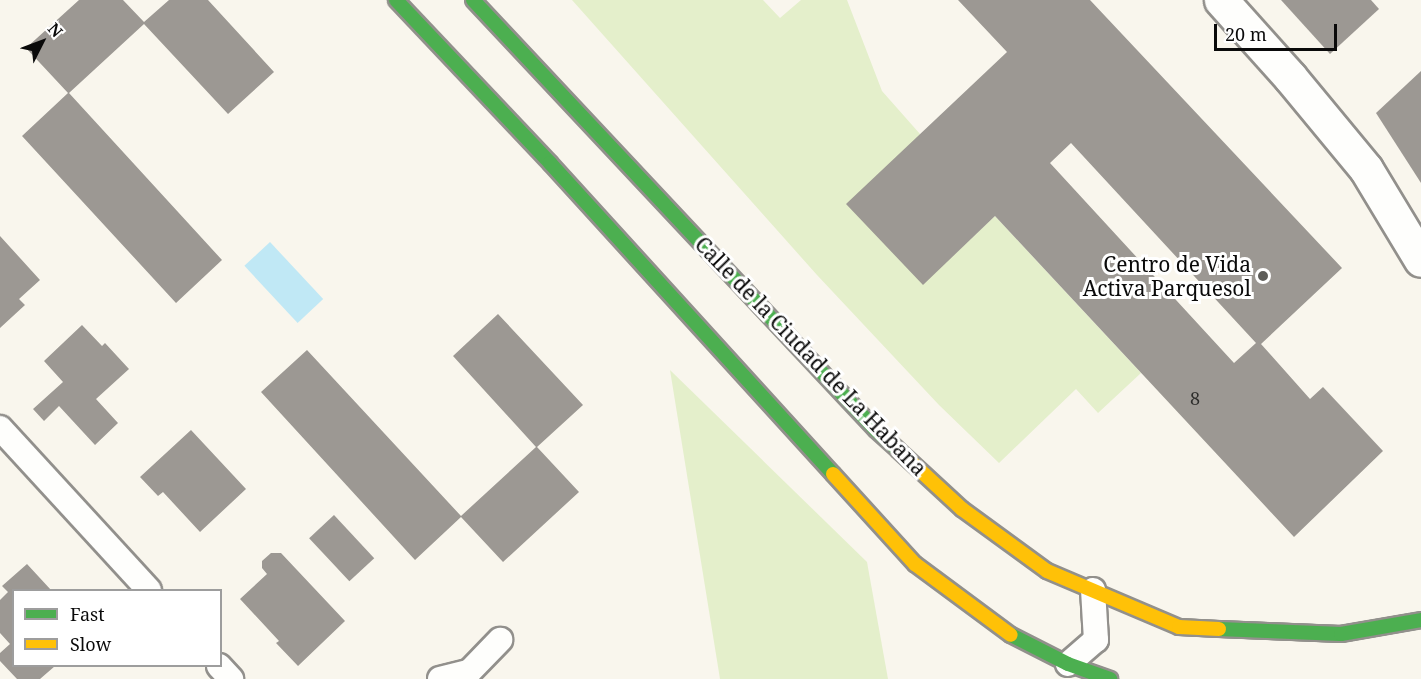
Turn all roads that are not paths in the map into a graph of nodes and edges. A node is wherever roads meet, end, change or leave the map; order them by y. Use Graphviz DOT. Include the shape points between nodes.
graph roads {
  1 [pos="396,0"];
  2 [pos="473,0"];
  3 [pos="1221,0"];
  4 [pos="1421,260"];
  5 [pos="0,428"];
  6 [pos="147,589"];
  7 [pos="1093,590"];
  8 [pos="1421,620"];
  9 [pos="500,640"];
  10 [pos="1068,664"];
  11 [pos="220,667"];
  12 [pos="231,679"];
  13 [pos="440,679"];
  14 [pos="1110,679"];
  1 -- 10 [label="street" via="915,564 1020,642"];
  2 -- 7 [label="street, Calle de la Ciudad de La Habana" via="876,430 962,509 1047,571"];
  3 -- 4 [label="street" via="1366,169"];
  5 -- 6 [label="lane"];
  7 -- 8 [label="street, Calle de la Ciudad de La Habana" via="1179,627 1341,634"];
  7 -- 10 [label="lane" via="1096,640"];
  9 -- 13 [label="lane" via="469,672"];
  10 -- 14 [label="street"];
  11 -- 12 [label="lane"];
}
